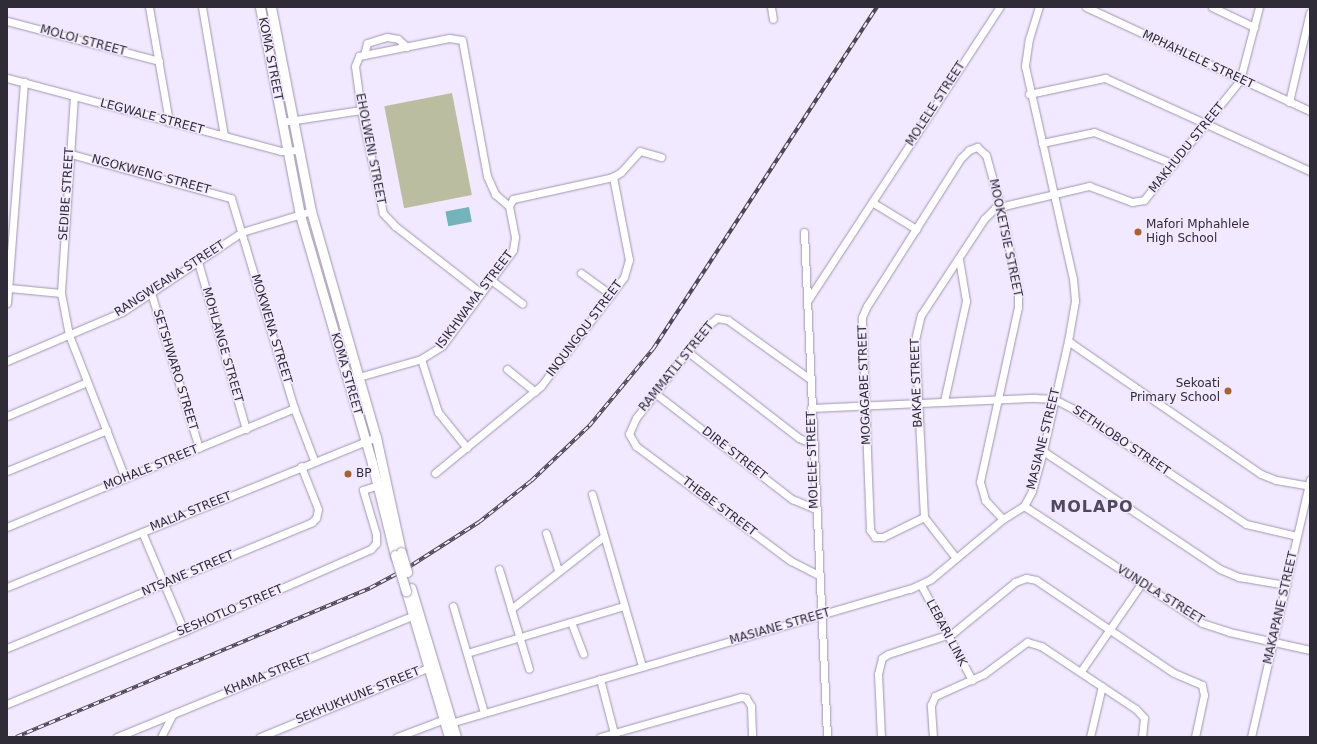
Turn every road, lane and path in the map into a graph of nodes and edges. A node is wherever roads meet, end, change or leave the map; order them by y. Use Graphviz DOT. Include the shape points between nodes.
graph roads {
  1 [pos="149,7"];
  2 [pos="202,7"];
  3 [pos="260,7"];
  4 [pos="271,7"];
  5 [pos="771,7"];
  6 [pos="1000,7"];
  7 [pos="1039,7"];
  8 [pos="1086,7"];
  9 [pos="1212,7"];
  10 [pos="1259,7"];
  11 [pos="1310,12"];
  12 [pos="773,19"];
  13 [pos="7,21"];
  14 [pos="1254,27"];
  15 [pos="407,47"];
  16 [pos="364,55"];
  17 [pos="159,61"];
  18 [pos="7,78"];
  19 [pos="1240,80"];
  20 [pos="24,82"];
  21 [pos="1029,94"];
  22 [pos="74,96"];
  23 [pos="1289,102"];
  24 [pos="361,110"];
  25 [pos="1310,111"];
  26 [pos="293,121"];
  27 [pos="169,122"];
  28 [pos="282,122"];
  29 [pos="1208,123"];
  30 [pos="224,136"];
  31 [pos="1042,143"];
  32 [pos="981,148"];
  33 [pos="298,150"];
  34 [pos="287,152"];
  35 [pos="70,154"];
  36 [pos="661,157"];
  37 [pos="1174,164"];
  38 [pos="1310,171"];
  39 [pos="613,177"];
  40 [pos="1053,194"];
  41 [pos="230,197"];
  42 [pos="872,202"];
  43 [pos="509,206"];
  44 [pos="1000,206"];
  45 [pos="311,211"];
  46 [pos="300,215"];
  47 [pos="916,229"];
  48 [pos="242,232"];
  49 [pos="804,232"];
  50 [pos="959,259"];
  51 [pos="198,262"];
  52 [pos="581,273"];
  53 [pos="492,280"];
  54 [pos="9,288"];
  55 [pos="60,293"];
  56 [pos="151,293"];
  57 [pos="482,293"];
  58 [pos="611,295"];
  59 [pos="808,300"];
  60 [pos="7,303"];
  61 [pos="522,303"];
  62 [pos="69,335"];
  63 [pos="1068,341"];
  64 [pos="688,352"];
  65 [pos="421,359"];
  66 [pos="7,361"];
  67 [pos="507,369"];
  68 [pos="358,377"];
  69 [pos="810,379"];
  70 [pos="348,380"];
  71 [pos="88,382"];
  72 [pos="534,392"];
  73 [pos="656,394"];
  74 [pos="1054,399"];
  75 [pos="997,400"];
  76 [pos="944,402"];
  77 [pos="916,404"];
  78 [pos="865,406"];
  79 [pos="294,408"];
  80 [pos="812,408"];
  81 [pos="7,416"];
  82 [pos="246,429"];
  83 [pos="107,430"];
  84 [pos="629,431"];
  85 [pos="376,437"];
  86 [pos="366,440"];
  87 [pos="813,444"];
  88 [pos="200,448"];
  89 [pos="467,448"];
  90 [pos="1043,451"];
  91 [pos="314,460"];
  92 [pos="301,466"];
  93 [pos="7,471"];
  94 [pos="435,473"];
  95 [pos="125,478"];
  96 [pos="382,483"];
  97 [pos="1309,483"];
  98 [pos="592,494"];
  99 [pos="1024,506"];
  100 [pos="815,509"];
  101 [pos="924,517"];
  102 [pos="1003,519"];
  103 [pos="7,527"];
  104 [pos="142,532"];
  105 [pos="546,533"];
  106 [pos="604,536"];
  107 [pos="1297,536"];
  108 [pos="956,558"];
  109 [pos="499,569"];
  110 [pos="558,571"];
  111 [pos="818,575"];
  112 [pos="164,584"];
  113 [pos="1141,584"];
  114 [pos="921,585"];
  115 [pos="1286,585"];
  116 [pos="7,588"];
  117 [pos="452,606"];
  118 [pos="624,606"];
  119 [pos="511,609"];
  120 [pos="416,614"];
  121 [pos="821,616"];
  122 [pos="571,622"];
  123 [pos="1110,629"];
  124 [pos="184,631"];
  125 [pos="947,636"];
  126 [pos="519,638"];
  127 [pos="1274,642"];
  128 [pos="7,648"];
  129 [pos="1310,650"];
  130 [pos="467,652"];
  131 [pos="582,654"];
  132 [pos="431,666"];
  133 [pos="642,666"];
  134 [pos="529,669"];
  135 [pos="1081,671"];
  136 [pos="600,679"];
  137 [pos="972,680"];
  138 [pos="1102,686"];
  139 [pos="7,704"];
  140 [pos="484,713"];
  141 [pos="172,715"];
  142 [pos="448,721"];
  143 [pos="615,735"];
  144 [pos="117,737"];
  145 [pos="161,737"];
  146 [pos="260,737"];
  147 [pos="397,737"];
  148 [pos="449,737"];
  149 [pos="456,737"];
  150 [pos="600,737"];
  151 [pos="752,737"];
  152 [pos="827,737"];
  153 [pos="880,737"];
  154 [pos="932,737"];
  155 [pos="1090,737"];
  156 [pos="1142,737"];
  157 [pos="1194,737"];
  158 [pos="1251,737"];
  1 -- 17 [label="street"];
  2 -- 30 [label="street"];
  3 -- 28 [label="main road, KOMA STREET"];
  4 -- 26 [label="main road, KOMA STREET"];
  5 -- 12 [label="street"];
  6 -- 42 [label="street, MOLELE STREET"];
  7 -- 21 [label="street, MASIANE STREET" via="1026,53"];
  8 -- 19 [label="street, MPHAHLELE STREET"];
  9 -- 14 [label="street"];
  10 -- 14 [label="street, MAKHUDU STREET"];
  11 -- 23 [label="street"];
  13 -- 17 [label="street, MOLOI STREET"];
  14 -- 19 [label="street, MAKHUDU STREET"];
  15 -- 16 [label="street"];
  15 -- 16 [label="street" via="398,39 387,37 368,43"];
  15 -- 43 [label="street" via="449,38 462,40 487,176 495,194"];
  16 -- 24 [label="street, EHOLWENI STREET" via="359,56 355,66"];
  17 -- 27 [label="street"];
  18 -- 20 [label="street, LEGWALE STREET"];
  19 -- 23 [label="street, MPHAHLELE STREET"];
  19 -- 29 [label="street, MAKHUDU STREET"];
  20 -- 22 [label="street, LEGWALE STREET"];
  20 -- 54 [label="street"];
  21 -- 29 [label="street" via="1105,78"];
  21 -- 31 [label="street, MASIANE STREET"];
  22 -- 27 [label="street, LEGWALE STREET"];
  22 -- 35 [label="street, SEDIBE STREET"];
  23 -- 25 [label="street, MPHAHLELE STREET"];
  24 -- 26 [label="street"];
  24 -- 57 [label="street, EHOLWENI STREET" via="383,213 395,226"];
  26 -- 28 [label="street"];
  26 -- 33 [label="main road, KOMA STREET"];
  27 -- 30 [label="street, LEGWALE STREET"];
  28 -- 34 [label="main road, KOMA STREET"];
  29 -- 37 [label="street, MAKHUDU STREET"];
  29 -- 38 [label="street"];
  30 -- 34 [label="street, LEGWALE STREET"];
  31 -- 37 [label="street" via="1094,132"];
  31 -- 40 [label="street, MASIANE STREET"];
  32 -- 44 [label="street, MOOKETSIE STREET" via="986,154"];
  32 -- 47 [label="street, MOGAGABE STREET" via="972,148 965,153"];
  33 -- 34 [label="street, LEGWALE STREET"];
  33 -- 45 [label="main road, KOMA STREET"];
  34 -- 46 [label="main road, KOMA STREET"];
  35 -- 41 [label="street, NGOKWENG STREET"];
  35 -- 55 [label="street, SEDIBE STREET"];
  36 -- 39 [label="street" via="640,151"];
  37 -- 40 [label="street, MAKHUDU STREET" via="1139,203 1089,186"];
  39 -- 43 [label="street" via="516,198"];
  39 -- 58 [label="street, INQUNGQU STREET" via="629,265"];
  40 -- 44 [label="street, BAKAE STREET"];
  40 -- 63 [label="street, MASIANE STREET" via="1075,290"];
  41 -- 48 [label="street, MOKWENA STREET"];
  42 -- 47 [label="street"];
  42 -- 59 [label="street, MOLELE STREET"];
  43 -- 53 [label="street, ISIKHWAMA STREET" via="515,237 514,247"];
  44 -- 50 [label="street, BAKAE STREET" via="984,219"];
  44 -- 75 [label="street, MOOKETSIE STREET" via="1018,300"];
  45 -- 46 [label="street, RANGWEANA STREET"];
  45 -- 68 [label="main road, KOMA STREET"];
  46 -- 48 [label="street, RANGWEANA STREET"];
  46 -- 70 [label="main road, KOMA STREET"];
  47 -- 78 [label="street, MOGAGABE STREET" via="863,312"];
  48 -- 51 [label="street, RANGWEANA STREET"];
  48 -- 79 [label="street, MOKWENA STREET"];
  49 -- 59 [label="street"];
  50 -- 76 [label="street" via="966,301"];
  50 -- 77 [label="street, BAKAE STREET" via="917,323"];
  51 -- 56 [label="street, RANGWEANA STREET"];
  51 -- 82 [label="street, MOHLANGE STREET"];
  52 -- 58 [label="street"];
  53 -- 57 [label="street, ISIKHWAMA STREET"];
  53 -- 61 [label="street"];
  54 -- 55 [label="street"];
  54 -- 60 [label="street"];
  55 -- 62 [label="street, SEDIBE STREET"];
  56 -- 62 [label="street, RANGWEANA STREET" via="114,316"];
  56 -- 88 [label="street, SETSHWARO STREET"];
  57 -- 65 [label="street, ISIKHWAMA STREET" via="442,346"];
  58 -- 72 [label="street, INQUNGQU STREET"];
  59 -- 69 [label="street, MOLELE STREET"];
  62 -- 66 [label="street, RANGWEANA STREET"];
  62 -- 71 [label="street, SEDIBE STREET"];
  63 -- 74 [label="street, MASIANE STREET"];
  63 -- 97 [label="street" via="1261,474 1276,480"];
  64 -- 69 [label="street, RAMMATLI STREET" via="710,323 723,317"];
  64 -- 73 [label="street, RAMMATLI STREET"];
  64 -- 87 [label="street" via="799,438"];
  65 -- 68 [label="street, ISIKHWAMA STREET"];
  65 -- 89 [label="street" via="438,412"];
  67 -- 72 [label="street"];
  68 -- 70 [label="street, ISIKHWAMA STREET"];
  68 -- 85 [label="main road, KOMA STREET"];
  69 -- 80 [label="street, MOLELE STREET"];
  70 -- 86 [label="main road, KOMA STREET"];
  71 -- 81 [label="street"];
  71 -- 83 [label="street, SEDIBE STREET"];
  72 -- 89 [label="street, INQUNGQU STREET"];
  73 -- 84 [label="street, RAMMATLI STREET"];
  73 -- 100 [label="street, DIRE STREET" via="792,499"];
  74 -- 75 [label="street, SETHLOBO STREET"];
  74 -- 90 [label="street, MASIANE STREET"];
  74 -- 107 [label="street, SETHLOBO STREET" via="1072,408 1246,524"];
  75 -- 76 [label="street, SETHLOBO STREET"];
  75 -- 102 [label="street, MOOKETSIE STREET" via="980,489 985,500"];
  76 -- 77 [label="street, SETHLOBO STREET"];
  77 -- 78 [label="street, SETHLOBO STREET"];
  77 -- 101 [label="street, BAKAE STREET"];
  78 -- 80 [label="street, SETHLOBO STREET"];
  78 -- 101 [label="street, MOGAGABE STREET" via="872,534 883,537"];
  79 -- 82 [label="street, MOHALE STREET"];
  79 -- 91 [label="street, MOKWENA STREET"];
  80 -- 87 [label="street, MOLELE STREET"];
  82 -- 88 [label="street, MOHALE STREET"];
  83 -- 93 [label="street"];
  83 -- 95 [label="street, SEDIBE STREET"];
  84 -- 111 [label="street, THEBE STREET" via="630,438 636,446 799,567"];
  85 -- 86 [label="street, MALIA STREET"];
  85 -- 96 [label="main road, KOMA STREET"];
  86 -- 91 [label="street, MALIA STREET"];
  86 -- 96 [label="main road, KOMA STREET"];
  87 -- 100 [label="street, MOLELE STREET"];
  88 -- 95 [label="street, MOHALE STREET"];
  89 -- 94 [label="street, INQUNGQU STREET"];
  90 -- 99 [label="street, MASIANE STREET" via="1032,491"];
  90 -- 115 [label="street" via="1220,569 1239,577"];
  91 -- 92 [label="street, MALIA STREET"];
  92 -- 104 [label="street, MALIA STREET"];
  92 -- 112 [label="street, NTSANE STREET" via="318,509 315,520"];
  95 -- 103 [label="street, MOHALE STREET"];
  96 -- 120 [label="main road, KOMA STREET, bridge" via="398,554"];
  96 -- 124 [label="street, SESHOTLO STREET" via="363,490 376,534 376,543 371,548"];
  97 -- 107 [label="street, MAKAPANE STREET"];
  98 -- 106 [label="street"];
  99 -- 102 [label="street, MASIANE STREET"];
  99 -- 113 [label="street, VUNDLA STREET"];
  100 -- 111 [label="street, MOLELE STREET"];
  101 -- 108 [label="street"];
  102 -- 108 [label="street, MASIANE STREET"];
  104 -- 112 [label="street"];
  104 -- 116 [label="street, MALIA STREET"];
  105 -- 110 [label="street"];
  106 -- 110 [label="street"];
  106 -- 118 [label="street"];
  107 -- 115 [label="street, MAKAPANE STREET"];
  108 -- 114 [label="street, MASIANE STREET"];
  109 -- 119 [label="street"];
  110 -- 119 [label="street"];
  111 -- 121 [label="street, MOLELE STREET"];
  112 -- 124 [label="street"];
  112 -- 128 [label="street, NTSANE STREET"];
  113 -- 123 [label="street"];
  113 -- 127 [label="street, VUNDLA STREET" via="1202,623"];
  114 -- 121 [label="street, MASIANE STREET"];
  114 -- 125 [label="street, LEBARI LINK"];
  115 -- 127 [label="street, MAKAPANE STREET"];
  117 -- 130 [label="street"];
  118 -- 122 [label="street"];
  118 -- 133 [label="street"];
  119 -- 126 [label="street"];
  120 -- 132 [label="main road, KOMA STREET"];
  120 -- 141 [label="street, KHAMA STREET"];
  121 -- 133 [label="street, MASIANE STREET"];
  121 -- 152 [label="street, MOLELE STREET"];
  122 -- 126 [label="street"];
  122 -- 131 [label="street"];
  123 -- 125 [label="street" via="1036,580 1026,578 1015,582 961,628"];
  123 -- 135 [label="street"];
  123 -- 157 [label="street" via="1174,674 1202,685 1204,695"];
  124 -- 139 [label="street, SESHOTLO STREET"];
  125 -- 137 [label="street, LEBARI LINK"];
  125 -- 153 [label="street" via="882,658 878,674"];
  126 -- 130 [label="street"];
  126 -- 134 [label="street"];
  127 -- 129 [label="street, VUNDLA STREET"];
  127 -- 158 [label="street, MAKAPANE STREET"];
  130 -- 140 [label="street"];
  132 -- 142 [label="main road, KOMA STREET"];
  132 -- 146 [label="street, SEKHUKHUNE STREET"];
  133 -- 136 [label="street, MASIANE STREET"];
  135 -- 137 [label="street" via="1036,643 1027,642"];
  135 -- 138 [label="street"];
  136 -- 140 [label="street, MASIANE STREET"];
  136 -- 143 [label="street"];
  137 -- 154 [label="street" via="935,696 931,705"];
  138 -- 155 [label="street"];
  138 -- 156 [label="street" via="1141,713 1145,724"];
  140 -- 142 [label="street, MASIANE STREET"];
  141 -- 144 [label="street, KHAMA STREET"];
  141 -- 145 [label="street"];
  142 -- 147 [label="street, MASIANE STREET"];
  142 -- 148 [label="main road, KOMA STREET"];
  142 -- 149 [label="main road, KOMA STREET"];
  143 -- 150 [label="street"];
  143 -- 151 [label="street" via="741,697 746,698 751,706"];
}
